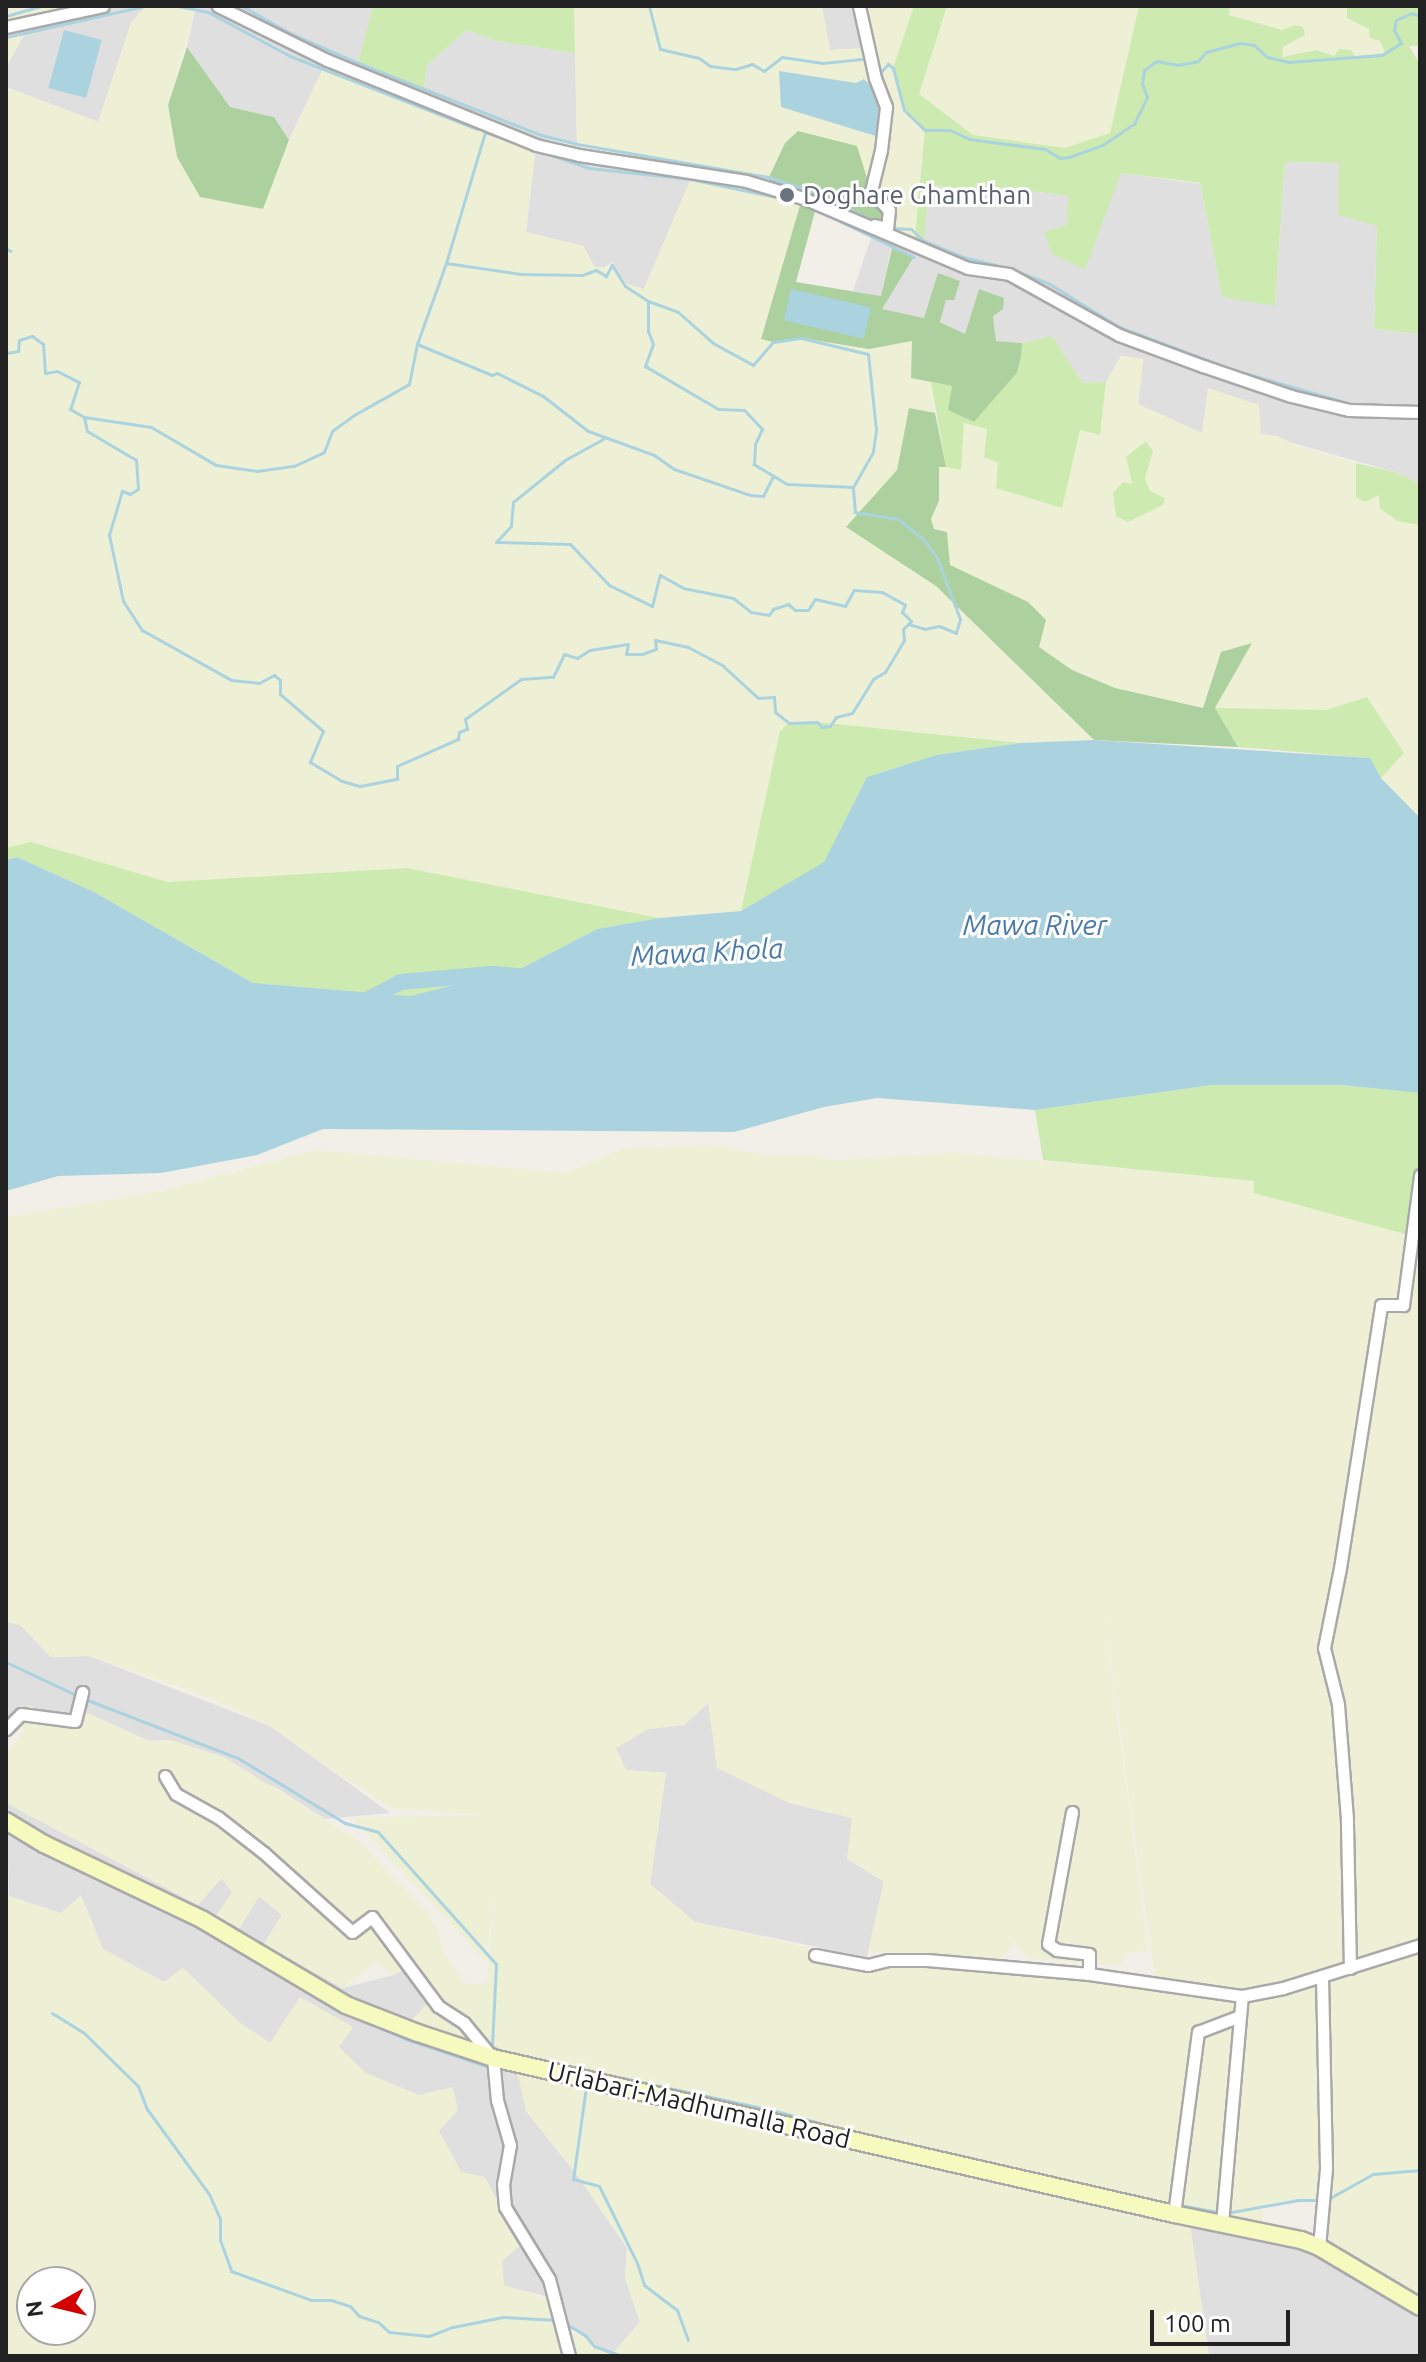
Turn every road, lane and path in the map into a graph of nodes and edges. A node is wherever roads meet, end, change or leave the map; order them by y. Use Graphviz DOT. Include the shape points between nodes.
graph roads {
  1 [pos="103,6"];
  2 [pos="218,6"];
  3 [pos="859,6"];
  4 [pos="6,27"];
  5 [pos="859,222"];
  6 [pos="1420,412"];
  7 [pos="1420,1175"];
  8 [pos="82,1692"];
  9 [pos="6,1729"];
  10 [pos="165,1776"];
  11 [pos="1072,1812"];
  12 [pos="6,1821"];
  13 [pos="1420,1945"];
  14 [pos="815,1955"];
  15 [pos="1350,1968"];
  16 [pos="1089,1974"];
  17 [pos="1322,1976"];
  18 [pos="1242,1996"];
  19 [pos="1240,2016"];
  20 [pos="493,2058"];
  21 [pos="1174,2214"];
  22 [pos="1222,2223"];
  23 [pos="1319,2247"];
  24 [pos="1420,2307"];
  25 [pos="569,2356"];
  1 -- 4 [label="street"];
  2 -- 5 [label="street" via="327,60 536,145 746,181"];
  3 -- 5 [label="street" via="886,107 871,191 889,210 887,228"];
  5 -- 6 [label="street" via="968,268 1009,274 1119,335 1291,396 1349,410"];
  7 -- 15 [label="street" via="1403,1305 1381,1305 1324,1648 1338,1704"];
  8 -- 9 [label="street" via="75,1721 21,1714"];
  10 -- 20 [label="street" via="176,1794 219,1818 264,1853 352,1932 372,1917 438,2006 464,2023"];
  11 -- 16 [label="street" via="1048,1944 1089,1954"];
  12 -- 20 [label="main road, Urlabari-Madhumalla Road" via="203,1920 346,2005"];
  13 -- 15 [label="street"];
  14 -- 16 [label="street" via="868,1965 927,1960"];
  15 -- 17 [label="street"];
  16 -- 18 [label="street"];
  17 -- 18 [label="street"];
  17 -- 23 [label="street" via="1326,2168"];
  18 -- 19 [label="street"];
  19 -- 21 [label="street" via="1198,2032"];
  19 -- 22 [label="street"];
  20 -- 21 [label="main road, Urlabari-Madhumalla Road"];
  20 -- 25 [label="street" via="497,2100 510,2145 505,2207 549,2279"];
  21 -- 22 [label="main road, Urlabari-Madhumalla Road"];
  22 -- 23 [label="main road, Urlabari-Madhumalla Road"];
  23 -- 24 [label="main road, Urlabari-Madhumalla Road"];
}
